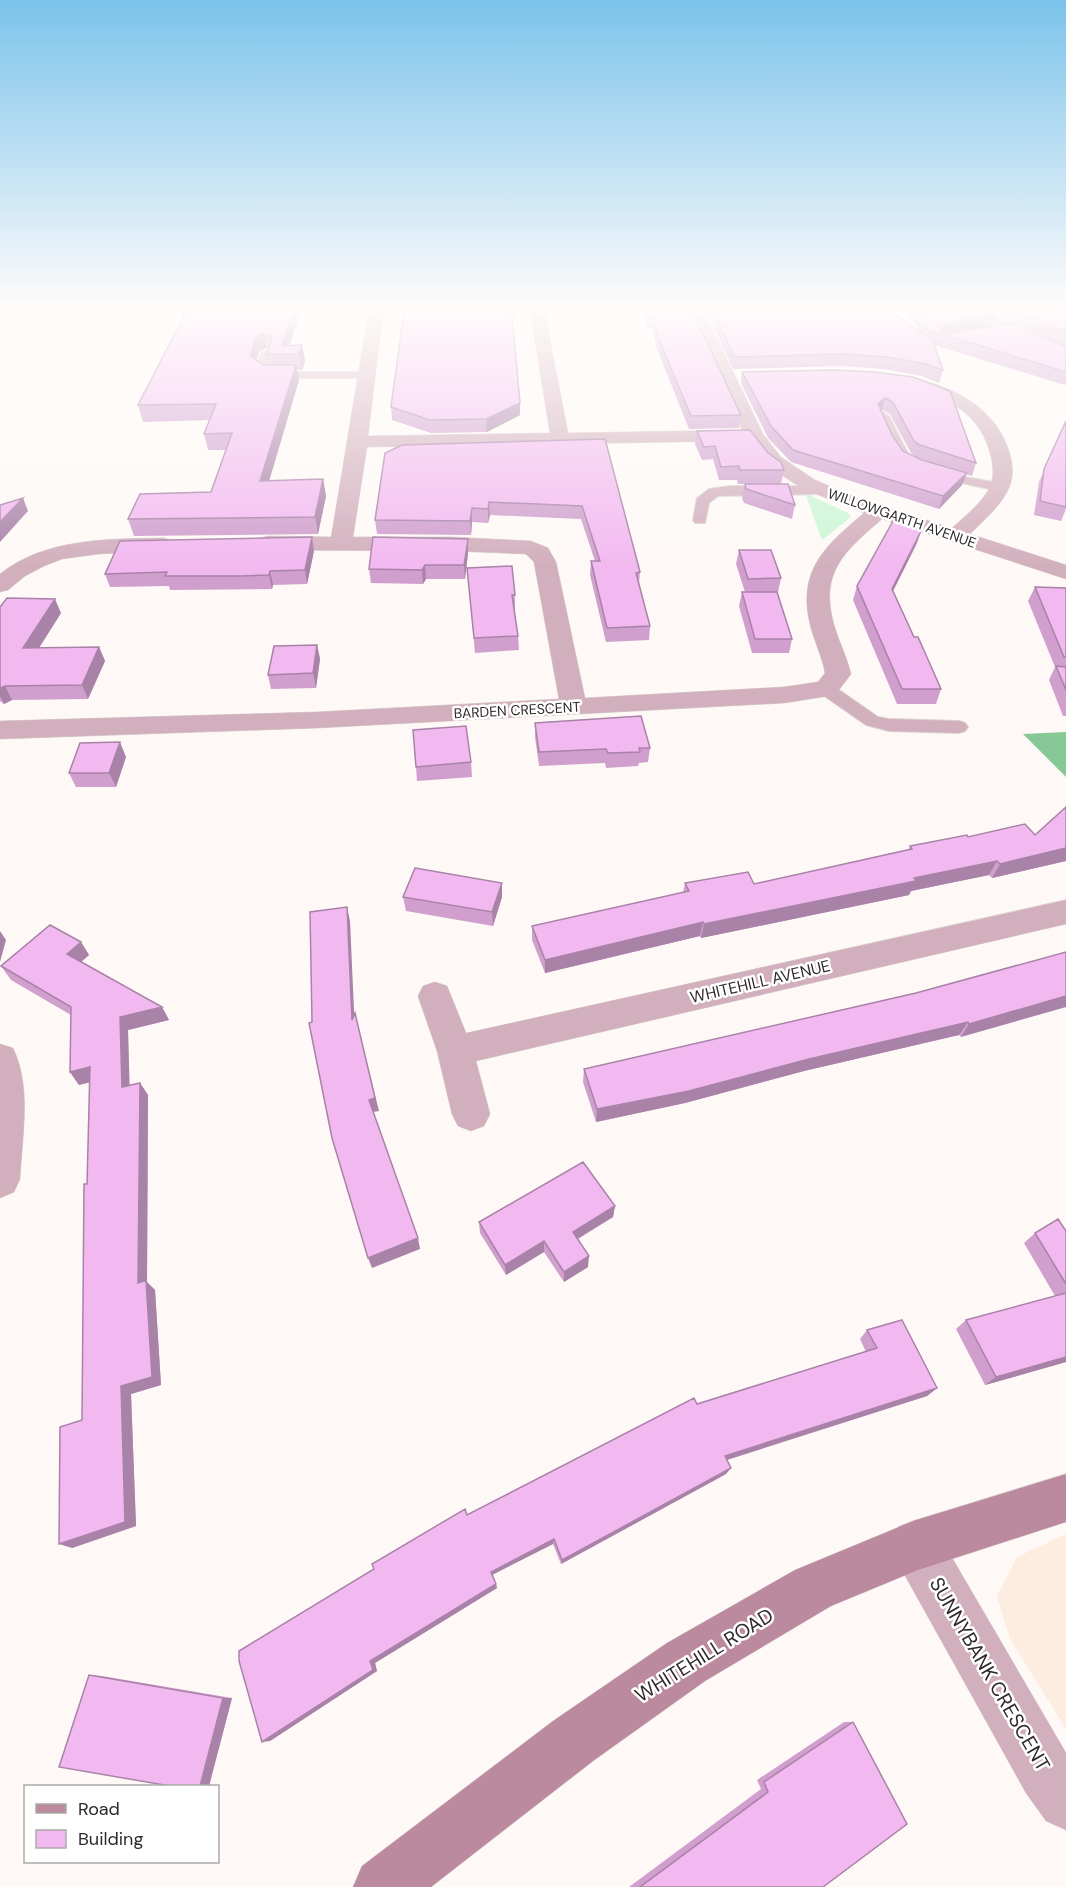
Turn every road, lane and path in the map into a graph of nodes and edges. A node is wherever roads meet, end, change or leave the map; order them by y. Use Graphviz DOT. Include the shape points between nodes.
graph roads {
  1 [pos="365,392"];
  2 [pos="552,392"];
  3 [pos="734,392"];
  4 [pos="943,392"];
  5 [pos="883,416"];
  6 [pos="754,435"];
  7 [pos="560,438"];
  8 [pos="358,442"];
  9 [pos="999,487"];
  10 [pos="821,490"];
  11 [pos="878,512"];
  12 [pos="700,520"];
  13 [pos="549,533"];
  14 [pos="955,537"];
  15 [pos="341,542"];
  16 [pos="245,544"];
  17 [pos="185,545"];
  18 [pos="531,548"];
  19 [pos="1066,572"];
  20 [pos="0,585"];
  21 [pos="826,689"];
  22 [pos="574,706"];
  23 [pos="959,727"];
  24 [pos="0,730"];
  25 [pos="1066,912"];
  26 [pos="435,996"];
  27 [pos="454,1051"];
  28 [pos="0,1059"];
  29 [pos="471,1114"];
  30 [pos="0,1179"];
  31 [pos="1066,1498"];
  32 [pos="916,1545"];
  33 [pos="1066,1801"];
  34 [pos="383,1887"];
  1 -- 8 [label="street"];
  2 -- 7 [label="street"];
  3 -- 6 [label="street, WILLOWGARTH AVENUE"];
  4 -- 9 [label="street" via="987,423 1004,472"];
  5 -- 9 [label="lane" via="903,457 910,462"];
  6 -- 7 [label="street"];
  6 -- 10 [label="street, WILLOWGARTH AVENUE" via="774,461"];
  7 -- 8 [label="street"];
  8 -- 15 [label="street"];
  9 -- 14 [label="street"];
  10 -- 11 [label="street, WILLOWGARTH AVENUE"];
  10 -- 12 [label="lane" via="714,492 702,501"];
  11 -- 14 [label="street, WILLOWGARTH AVENUE"];
  11 -- 21 [label="street" via="827,559 820,576 822,624 838,674"];
  13 -- 18 [label="street"];
  14 -- 19 [label="street, WILLOWGARTH AVENUE"];
  15 -- 16 [label="street"];
  15 -- 18 [label="street" via="503,544"];
  17 -- 20 [label="street" via="77,549 26,566"];
  18 -- 22 [label="street" via="545,562"];
  21 -- 22 [label="street, BARDEN CRESCENT" via="784,695"];
  21 -- 23 [label="lane" via="872,721"];
  22 -- 24 [label="street, BARDEN CRESCENT" via="317,720"];
  25 -- 27 [label="street, WHITEHILL AVENUE"];
  26 -- 27 [label="street"];
  27 -- 29 [label="street"];
  28 -- 30 [label="street" via="6,1086"];
  31 -- 32 [label="street, WHITEHILL ROAD"];
  32 -- 33 [label="street, SUNNYBANK CRESCENT" via="1046,1773"];
  32 -- 34 [label="street, WHITEHILL ROAD" via="813,1588 686,1662 573,1741"];
}
